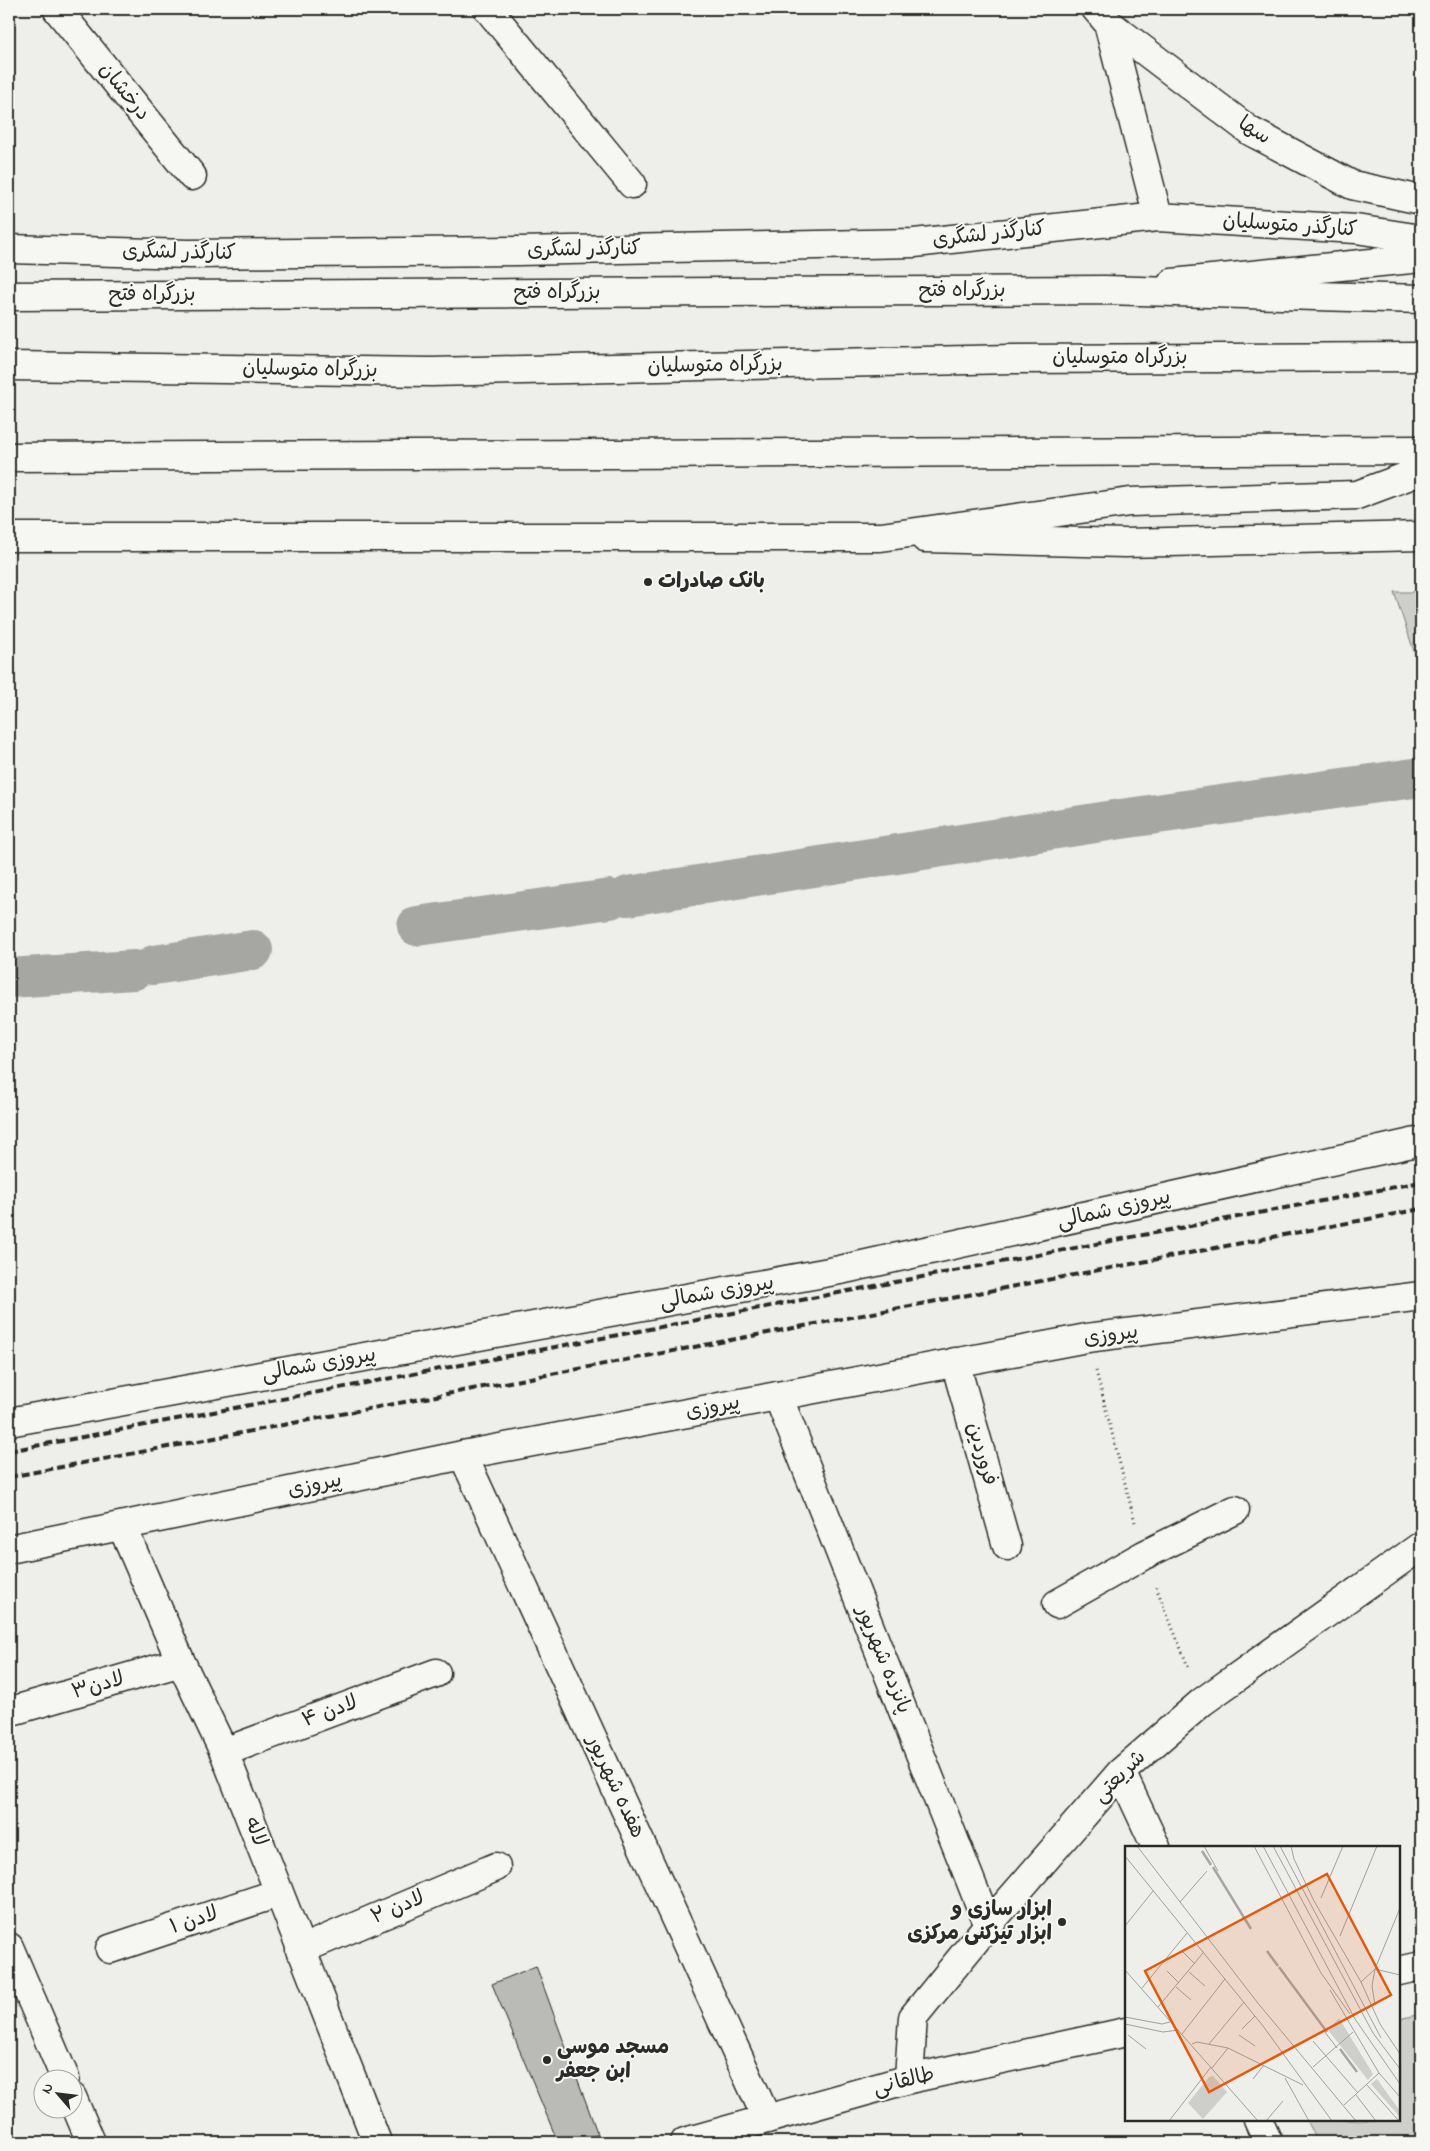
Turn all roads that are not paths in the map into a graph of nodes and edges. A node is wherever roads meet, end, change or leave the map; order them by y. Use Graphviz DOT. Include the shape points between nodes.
graph roads {
  1 [pos="57,9"];
  2 [pos="488,9"];
  3 [pos="1108,14"];
  4 [pos="192,176"];
  5 [pos="632,184"];
  6 [pos="1421,200"];
  7 [pos="1158,217"];
  8 [pos="1421,239"];
  9 [pos="9,249"];
  10 [pos="1421,258"];
  11 [pos="1106,290"];
  12 [pos="9,296"];
  13 [pos="1421,299"];
  14 [pos="1421,357"];
  15 [pos="9,366"];
  16 [pos="1421,450"];
  17 [pos="9,456"];
  18 [pos="1421,471"];
  19 [pos="1421,536"];
  20 [pos="9,537"];
  21 [pos="881,537"];
  22 [pos="1421,1141"];
  23 [pos="1421,1296"];
  24 [pos="956,1362"];
  25 [pos="778,1396"];
  26 [pos="9,1422"];
  27 [pos="463,1455"];
  28 [pos="1235,1510"];
  29 [pos="122,1526"];
  30 [pos="1007,1546"];
  31 [pos="1421,1546"];
  32 [pos="9,1549"];
  33 [pos="1057,1604"];
  34 [pos="182,1662"];
  35 [pos="436,1673"];
  36 [pos="14,1710"];
  37 [pos="224,1752"];
  38 [pos="1121,1772"];
  39 [pos="1156,1846"];
  40 [pos="496,1867"];
  41 [pos="278,1893"];
  42 [pos="988,1925"];
  43 [pos="9,1947"];
  44 [pos="110,1949"];
  45 [pos="300,1950"];
  46 [pos="1421,1966"];
  47 [pos="1400,1971"];
  48 [pos="1125,2032"];
  49 [pos="60,2068"];
  50 [pos="909,2079"];
  51 [pos="81,2118"];
  52 [pos="766,2119"];
  53 [pos="1258,2121"];
  54 [pos="714,2138"];
  55 [pos="92,2142"];
  56 [pos="377,2142"];
  57 [pos="685,2142"];
  58 [pos="1268,2142"];
  1 -- 4 [label="main road, درخشان"];
  2 -- 5 [label="main road"];
  3 -- 6 [label="main road, سها" via="1250,131 1352,185"];
  3 -- 7 [label="main road, سها"];
  7 -- 8 [label="main road, کنارگذر متوسلیان" via="1356,229"];
  7 -- 9 [label="main road, کنارگذر لشگری" via="914,243 189,254"];
  10 -- 11 [label="main road"];
  11 -- 12 [label="main road, بزرگراه فتح"];
  11 -- 13 [label="main road"];
  14 -- 15 [label="main road, بزرگراه متوسلیان" via="1012,359 431,372"];
  16 -- 17 [label="main road"];
  18 -- 21 [label="main road" via="1357,495 1130,502"];
  19 -- 21 [label="main road" via="1125,543"];
  20 -- 21 [label="main road"];
  22 -- 26 [label="main road, پیروزی شمالی" via="840,1270"];
  23 -- 24 [label="main road, پیروزی" via="1087,1338"];
  24 -- 25 [label="main road, پیروزی"];
  24 -- 30 [label="main road, فروردین"];
  25 -- 27 [label="main road, پیروزی"];
  25 -- 42 [label="main road, پانزده شهریور"];
  27 -- 29 [label="main road, پیروزی"];
  27 -- 52 [label="main road, هفده شهریور"];
  28 -- 33 [label="main road" via="1144,1555"];
  29 -- 32 [label="main road, پیروزی"];
  29 -- 34 [label="main road, لاله"];
  31 -- 38 [label="main road, شریعتی" via="1202,1702"];
  34 -- 36 [label="main road, لادن۳"];
  34 -- 37 [label="main road, لاله"];
  35 -- 37 [label="main road, لادن ۴"];
  37 -- 41 [label="main road, لاله"];
  38 -- 39 [label="main road"];
  38 -- 42 [label="main road, شریعتی"];
  40 -- 45 [label="main road, لادن ۲"];
  41 -- 44 [label="main road, لادن ۱"];
  41 -- 45 [label="main road, لاله"];
  42 -- 50 [label="main road, شریعتی" via="913,2017"];
  43 -- 49 [label="main road"];
  45 -- 56 [label="main road, لاله"];
  46 -- 47 [label="main road"];
  48 -- 50 [label="main road, طالقانی"];
  50 -- 52 [label="main road, طالقانی"];
  51 -- 55 [label="main road"];
  52 -- 54 [label="main road, طالقانی"];
  53 -- 58 [label="main road"];
  54 -- 57 [label="main road, طالقانی"];
}
